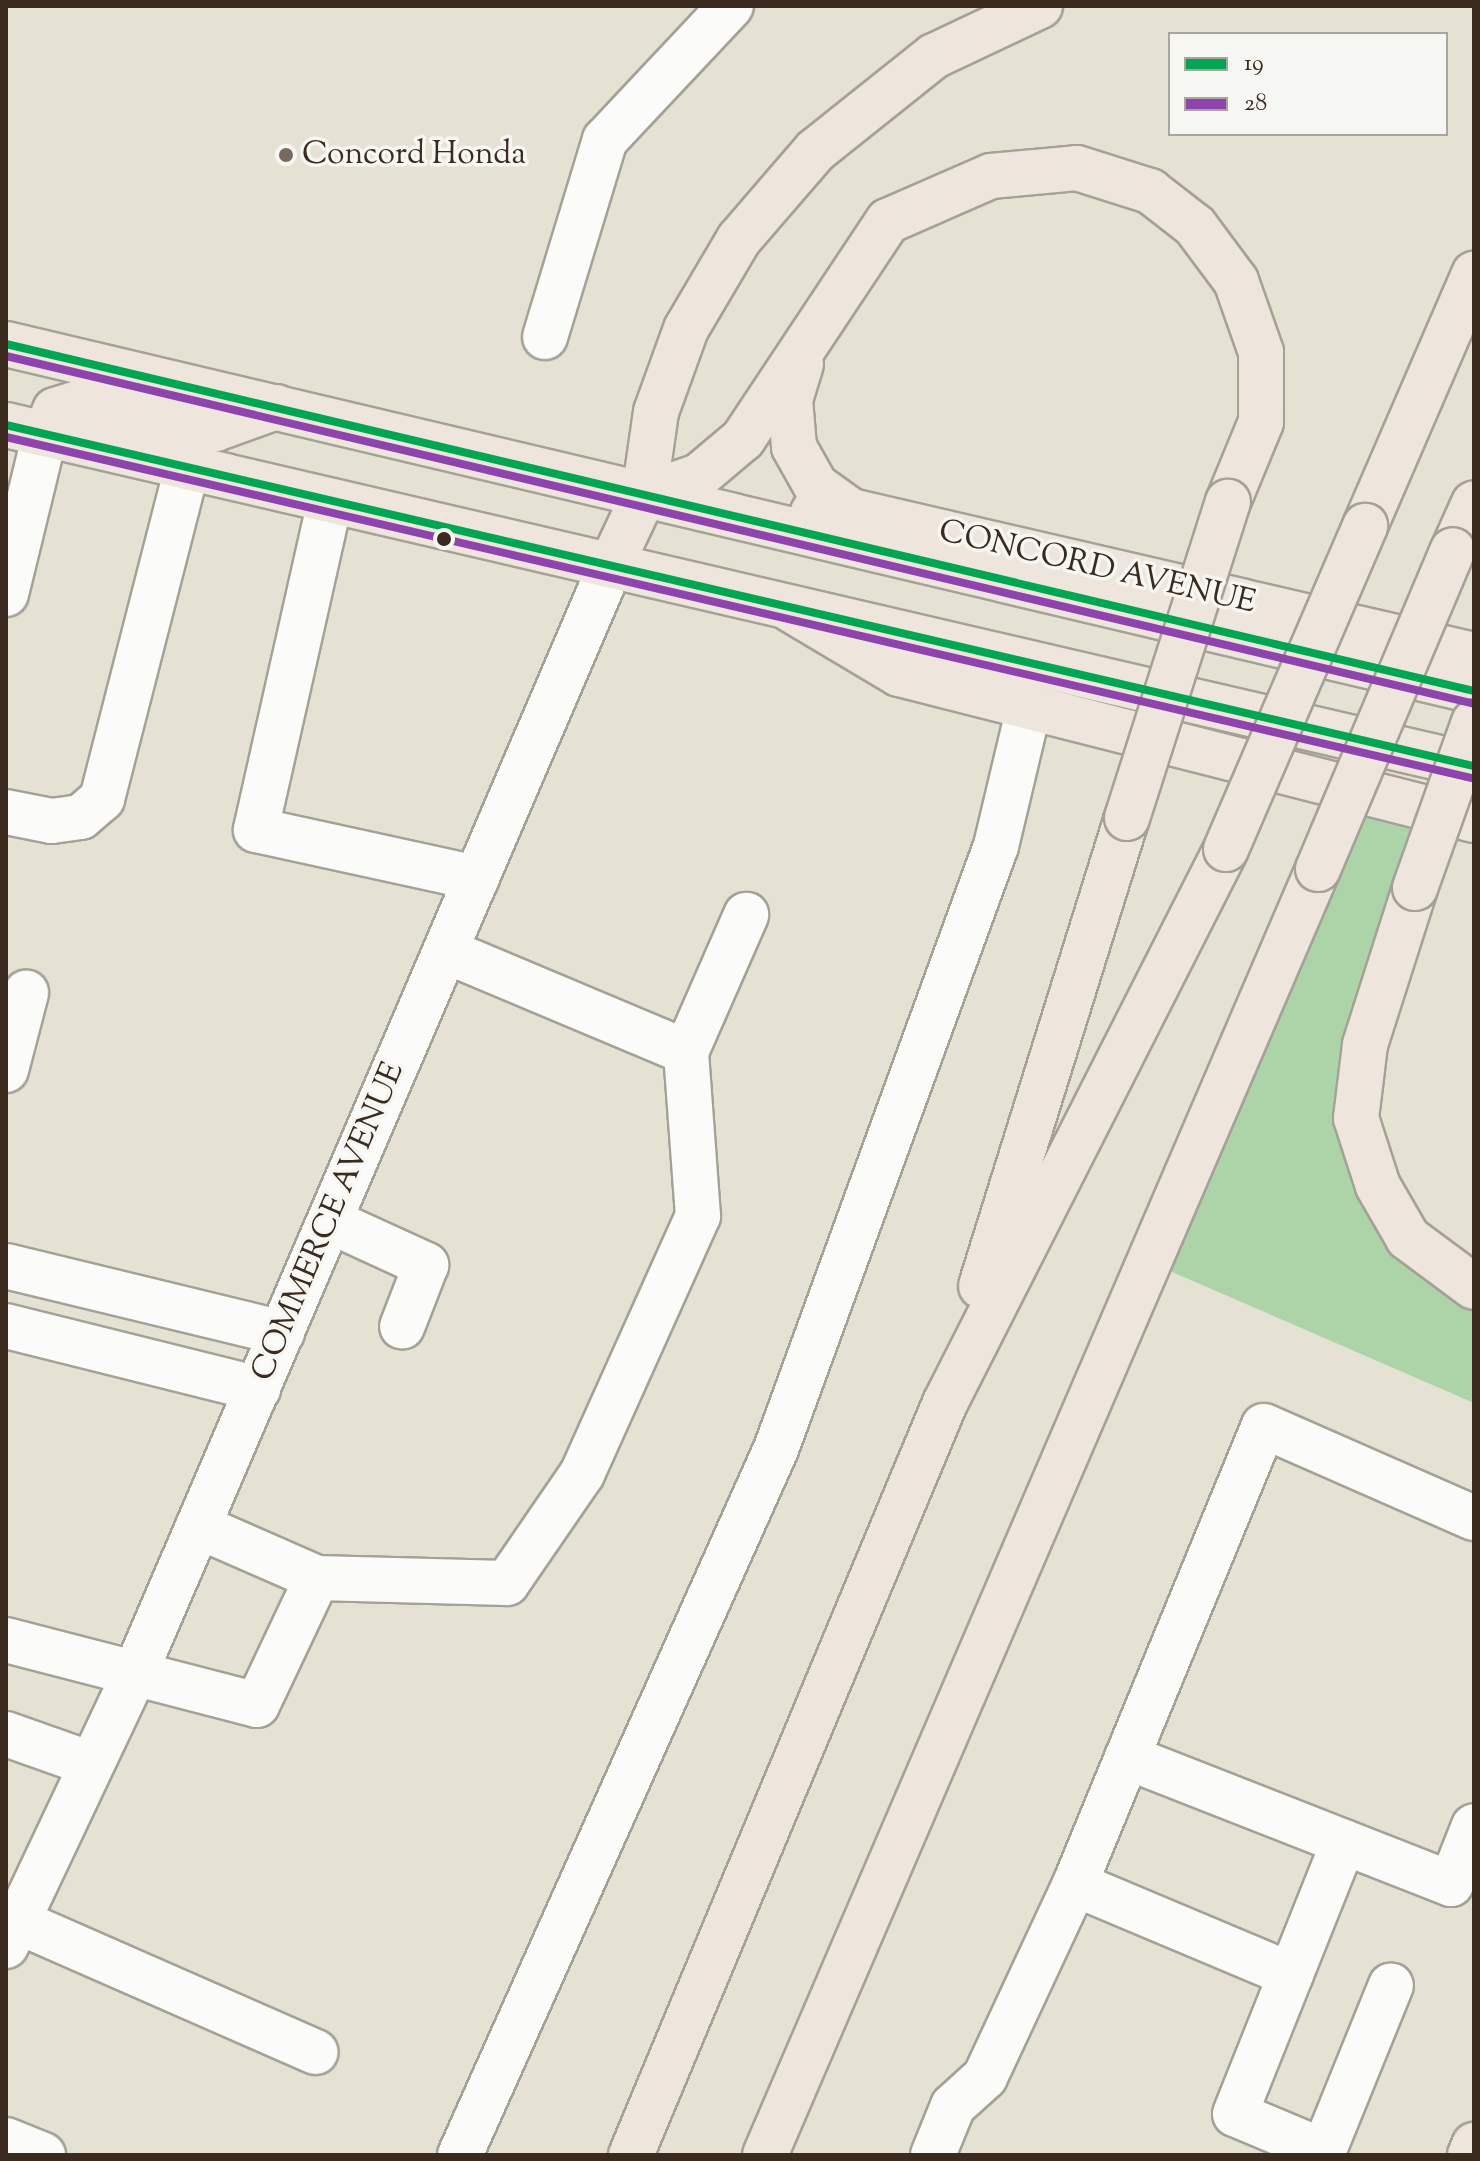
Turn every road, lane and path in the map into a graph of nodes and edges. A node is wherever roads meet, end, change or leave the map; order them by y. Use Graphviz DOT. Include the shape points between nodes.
graph roads {
  1 [pos="731,6"];
  2 [pos="1040,6"];
  3 [pos="1474,274"];
  4 [pos="545,337"];
  5 [pos="809,339"];
  6 [pos="6,344"];
  7 [pos="276,407"];
  8 [pos="25,430"];
  9 [pos="187,468"];
  10 [pos="644,495"];
  11 [pos="330,501"];
  12 [pos="1474,503"];
  13 [pos="851,511"];
  14 [pos="716,517"];
  15 [pos="611,565"];
  16 [pos="6,594"];
  17 [pos="790,609"];
  18 [pos="1474,655"];
  19 [pos="1474,691"];
  20 [pos="1029,707"];
  21 [pos="1474,722"];
  22 [pos="1474,766"];
  23 [pos="6,812"];
  24 [pos="1474,820"];
  25 [pos="477,878"];
  26 [pos="746,915"];
  27 [pos="446,951"];
  28 [pos="26,993"];
  29 [pos="686,1052"];
  30 [pos="6,1070"];
  31 [pos="330,1221"];
  32 [pos="6,1266"];
  33 [pos="1474,1287"];
  34 [pos="6,1326"];
  35 [pos="402,1327"];
  36 [pos="282,1333"];
  37 [pos="258,1389"];
  38 [pos="945,1403"];
  39 [pos="1474,1518"];
  40 [pos="198,1526"];
  41 [pos="317,1578"];
  42 [pos="6,1640"];
  43 [pos="136,1671"];
  44 [pos="6,1734"];
  45 [pos="1127,1757"];
  46 [pos="88,1763"];
  47 [pos="1344,1842"];
  48 [pos="1471,1850"];
  49 [pos="1075,1884"];
  50 [pos="12,1933"];
  51 [pos="1291,1975"];
  52 [pos="1391,1985"];
  53 [pos="315,2052"];
  54 [pos="6,2140"];
  55 [pos="1474,2145"];
  56 [pos="1322,2153"];
  57 [pos="43,2155"];
  58 [pos="460,2155"];
  59 [pos="631,2155"];
  60 [pos="765,2155"];
  61 [pos="933,2155"];
  62 [pos="1470,2155"];
  1 -- 4 [label="street" via="605,140"];
  2 -- 10 [label="main road, COMMERCE AVENUE" via="923,64 815,151 739,239 686,329 656,412"];
  3 -- 38 [label="main road, bridge" via="1226,849"];
  5 -- 10 [label="main road" via="743,439 699,476"];
  5 -- 13 [label="main road" via="790,399 794,447 816,486"];
  5 -- 38 [label="main road, bridge" via="888,221 927,199 991,176 1077,168 1150,191 1195,226 1236,281 1261,352 1261,422 1228,502"];
  6 -- 7 [label="main road, CONCORD AVENUE"];
  7 -- 8 [label="main road" via="215,429 82,402 55,410"];
  7 -- 10 [label="main road, CONCORD AVENUE"];
  8 -- 9 [label="main road"];
  8 -- 16 [label="street"];
  9 -- 11 [label="main road"];
  9 -- 23 [label="street" via="102,799 81,817"];
  10 -- 14 [label="main road, CONCORD AVENUE"];
  10 -- 15 [label="main road, COMMERCE AVENUE"];
  11 -- 15 [label="main road"];
  11 -- 25 [label="street" via="256,830"];
  12 -- 60 [label="main road, bridge"];
  13 -- 14 [label="main road, CONCORD AVENUE"];
  13 -- 18 [label="main road, CONCORD AVENUE"];
  14 -- 19 [label="main road, CONCORD AVENUE"];
  15 -- 17 [label="main road"];
  15 -- 25 [label="street, COMMERCE AVENUE"];
  17 -- 20 [label="main road" via="899,674"];
  17 -- 22 [label="main road"];
  20 -- 24 [label="main road"];
  20 -- 58 [label="street" via="996,846 776,1449"];
  21 -- 33 [label="main road, bridge" via="1365,1045 1356,1118 1378,1186 1408,1238"];
  25 -- 27 [label="street, COMMERCE AVENUE"];
  26 -- 29 [label="street"];
  27 -- 29 [label="street"];
  27 -- 31 [label="street, COMMERCE AVENUE"];
  28 -- 30 [label="street"];
  29 -- 41 [label="street" via="698,1216 582,1474 507,1583"];
  31 -- 35 [label="street" via="426,1265"];
  31 -- 36 [label="street, COMMERCE AVENUE"];
  32 -- 36 [label="street"];
  34 -- 37 [label="street"];
  36 -- 37 [label="street, COMMERCE AVENUE"];
  37 -- 40 [label="street, COMMERCE AVENUE"];
  38 -- 59 [label="main road"];
  39 -- 45 [label="street" via="1264,1426"];
  40 -- 41 [label="street"];
  40 -- 43 [label="street, COMMERCE AVENUE"];
  41 -- 43 [label="street" via="257,1705"];
  42 -- 43 [label="street"];
  43 -- 46 [label="street, COMMERCE AVENUE"];
  44 -- 46 [label="street"];
  45 -- 47 [label="street"];
  45 -- 49 [label="street"];
  46 -- 50 [label="street, COMMERCE AVENUE"];
  47 -- 48 [label="street" via="1451,1884"];
  47 -- 51 [label="street"];
  49 -- 51 [label="street"];
  49 -- 61 [label="street" via="985,2077 953,2106"];
  50 -- 53 [label="street"];
  51 -- 56 [label="street" via="1235,2114"];
  52 -- 56 [label="street"];
  54 -- 57 [label="street"];
  55 -- 62 [label="main road"];
}
